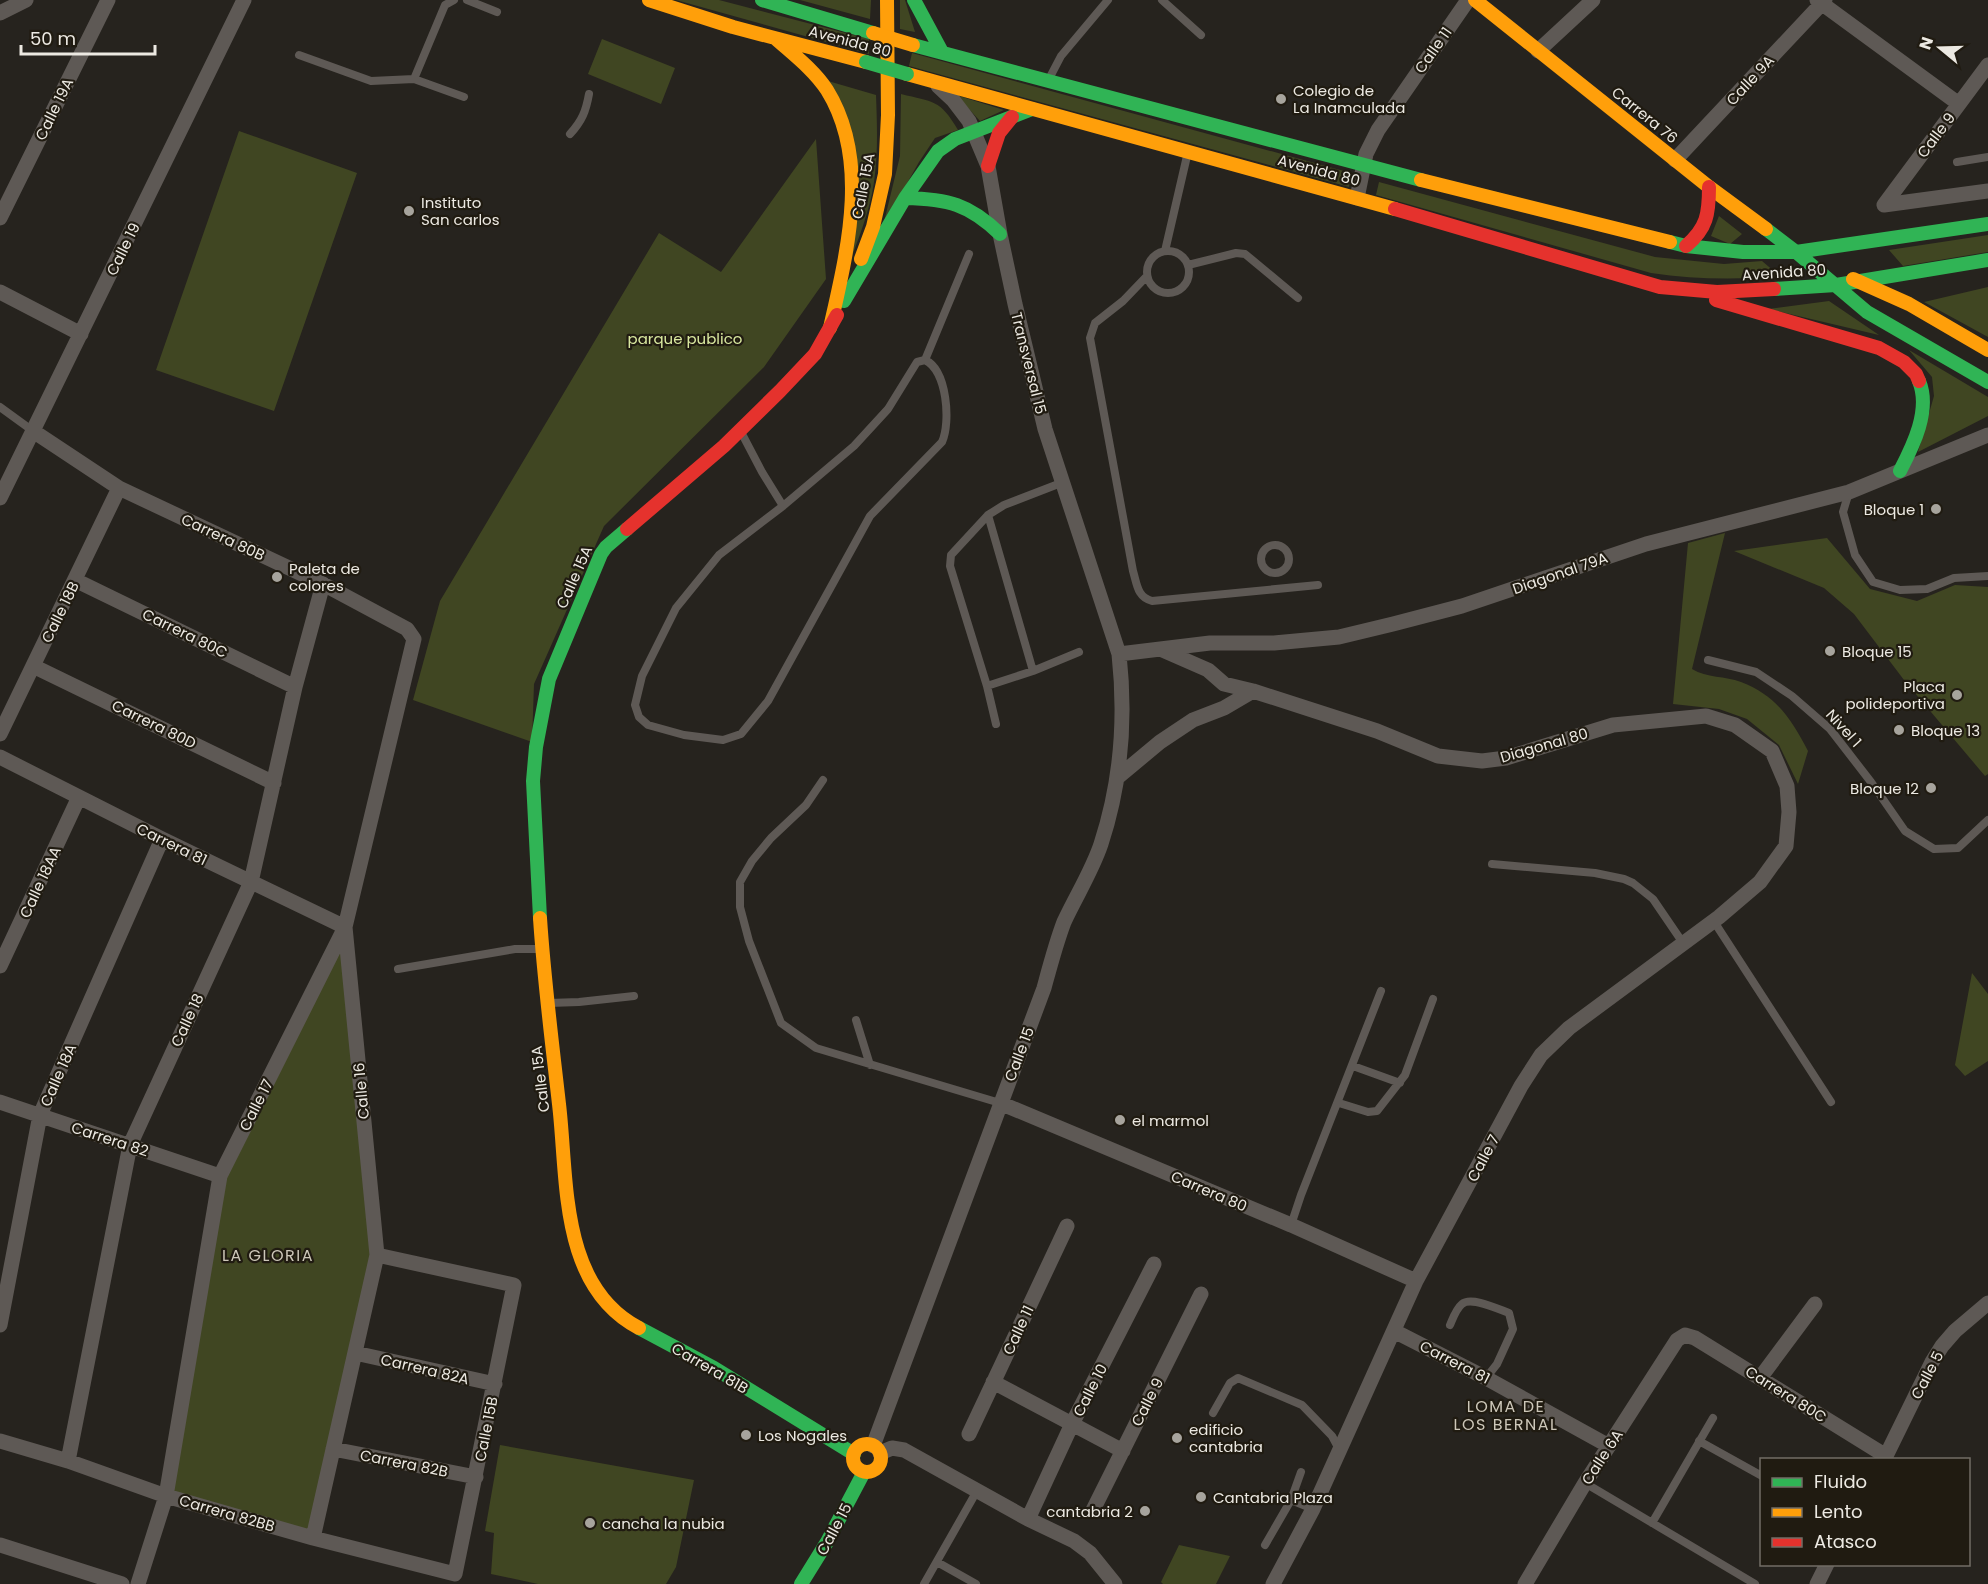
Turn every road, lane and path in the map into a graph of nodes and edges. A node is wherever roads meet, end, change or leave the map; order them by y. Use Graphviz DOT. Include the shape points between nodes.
graph roads {
  1 [pos="26,0"];
  2 [pos="108,0"];
  3 [pos="244,0"];
  4 [pos="454,0"];
  5 [pos="467,0"];
  6 [pos="649,0"];
  7 [pos="762,0"];
  8 [pos="888,0"];
  9 [pos="914,0"];
  10 [pos="1108,0"];
  11 [pos="1162,0"];
  12 [pos="1468,0"];
  13 [pos="1475,0"];
  14 [pos="1593,0"];
  15 [pos="1821,1"];
  16 [pos="497,12"];
  17 [pos="0,13"];
  18 [pos="1201,35"];
  19 [pos="775,38"];
  20 [pos="1538,51"];
  21 [pos="942,52"];
  22 [pos="299,55"];
  23 [pos="1988,65"];
  24 [pos="414,79"];
  25 [pos="931,81"];
  26 [pos="1048,81"];
  27 [pos="589,94"];
  28 [pos="464,97"];
  29 [pos="1959,104"];
  30 [pos="1032,109"];
  31 [pos="1012,117"];
  32 [pos="975,131"];
  33 [pos="570,134"];
  34 [pos="1188,151"];
  35 [pos="1988,157"];
  36 [pos="1675,160"];
  37 [pos="1957,162"];
  38 [pos="1363,165"];
  39 [pos="988,166"];
  40 [pos="1709,187"];
  41 [pos="1988,190"];
  42 [pos="905,198"];
  43 [pos="1358,198"];
  44 [pos="0,218"];
  45 [pos="1988,224"];
  46 [pos="999,234"];
  47 [pos="1686,246"];
  48 [pos="1165,251"];
  49 [pos="1796,252"];
  50 [pos="969,254"];
  51 [pos="1988,260"];
  52 [pos="1188,265"];
  53 [pos="1147,276"];
  54 [pos="1859,282"];
  55 [pos="1836,285"];
  56 [pos="1684,291"];
  57 [pos="0,292"];
  58 [pos="1298,298"];
  59 [pos="844,302"];
  60 [pos="830,328"];
  61 [pos="81,334"];
  62 [pos="1988,350"];
  63 [pos="926,360"];
  64 [pos="1988,382"];
  65 [pos="0,407"];
  66 [pos="740,429"];
  67 [pos="33,432"];
  68 [pos="1988,435"];
  69 [pos="1900,471"];
  70 [pos="1061,483"];
  71 [pos="119,488"];
  72 [pos="1849,492"];
  73 [pos="0,498"];
  74 [pos="783,506"];
  75 [pos="988,515"];
  76 [pos="1272,573"];
  77 [pos="1988,576"];
  78 [pos="75,580"];
  79 [pos="323,584"];
  80 [pos="1318,585"];
  81 [pos="1273,590"];
  82 [pos="414,639"];
  83 [pos="1210,643"];
  84 [pos="1160,649"];
  85 [pos="1079,652"];
  86 [pos="1119,654"];
  87 [pos="1707,660"];
  88 [pos="33,666"];
  89 [pos="1208,670"];
  90 [pos="1033,671"];
  91 [pos="987,686"];
  92 [pos="295,687"];
  93 [pos="1253,691"];
  94 [pos="996,724"];
  95 [pos="0,734"];
  96 [pos="0,757"];
  97 [pos="1118,777"];
  98 [pos="823,780"];
  99 [pos="274,783"];
  100 [pos="80,797"];
  101 [pos="1789,812"];
  102 [pos="1988,820"];
  103 [pos="162,839"];
  104 [pos="1492,864"];
  105 [pos="250,882"];
  106 [pos="1713,920"];
  107 [pos="345,927"];
  108 [pos="1683,943"];
  109 [pos="542,949"];
  110 [pos="0,966"];
  111 [pos="398,969"];
  112 [pos="1381,991"];
  113 [pos="634,996"];
  114 [pos="1433,999"];
  115 [pos="547,1003"];
  116 [pos="856,1020"];
  117 [pos="870,1065"];
  118 [pos="1353,1066"];
  119 [pos="1400,1083"];
  120 [pos="0,1102"];
  121 [pos="1831,1102"];
  122 [pos="1000,1103"];
  123 [pos="1339,1103"];
  124 [pos="40,1115"];
  125 [pos="130,1145"];
  126 [pos="220,1176"];
  127 [pos="1291,1225"];
  128 [pos="1067,1226"];
  129 [pos="377,1255"];
  130 [pos="1154,1264"];
  131 [pos="584,1265"];
  132 [pos="1416,1281"];
  133 [pos="1201,1294"];
  134 [pos="1988,1303"];
  135 [pos="1815,1304"];
  136 [pos="0,1325"];
  137 [pos="1450,1325"];
  138 [pos="1394,1331"];
  139 [pos="1685,1335"];
  140 [pos="355,1353"];
  141 [pos="1486,1378"];
  142 [pos="1760,1378"];
  143 [pos="993,1382"];
  144 [pos="495,1384"];
  145 [pos="1213,1413"];
  146 [pos="1713,1418"];
  147 [pos="1072,1424"];
  148 [pos="969,1434"];
  149 [pos="0,1441"];
  150 [pos="1699,1441"];
  151 [pos="1609,1446"];
  152 [pos="333,1449"];
  153 [pos="877,1449"];
  154 [pos="1340,1450"];
  155 [pos="1123,1451"];
  156 [pos="854,1454"];
  157 [pos="1885,1458"];
  158 [pos="69,1461"];
  159 [pos="864,1472"];
  160 [pos="1301,1472"];
  161 [pos="1760,1475"];
  162 [pos="476,1477"];
  163 [pos="1585,1483"];
  164 [pos="978,1490"];
  165 [pos="166,1496"];
  166 [pos="1291,1500"];
  167 [pos="1312,1509"];
  168 [pos="1093,1510"];
  169 [pos="1028,1519"];
  170 [pos="1652,1523"];
  171 [pos="313,1538"];
  172 [pos="0,1545"];
  173 [pos="1265,1545"];
  174 [pos="937,1562"];
  175 [pos="1826,1566"];
  176 [pos="457,1572"];
  177 [pos="122,1584"];
  178 [pos="138,1584"];
  179 [pos="801,1584"];
  180 [pos="924,1584"];
  181 [pos="976,1584"];
  182 [pos="1115,1584"];
  183 [pos="1273,1584"];
  184 [pos="1525,1584"];
  185 [pos="1755,1584"];
  186 [pos="1817,1584"];
  1 -- 17 [label="street"];
  2 -- 44 [label="street, Calle 19A"];
  3 -- 61 [label="street, Calle 19"];
  4 -- 24 [label="lane" via="445,5"];
  5 -- 16 [label="lane"];
  6 -- 19 [label="main road, Avenida 80"];
  7 -- 21 [label="main road, Avenida 80, bridge"];
  8 -- 59 [label="main road, Calle 15A" via="885,174 873,227"];
  9 -- 21 [label="main road"];
  10 -- 26 [label="lane" via="1061,56"];
  11 -- 18 [label="lane"];
  12 -- 38 [label="street, Calle 11" via="1378,130"];
  13 -- 20 [label="main road, Carrera 76"];
  14 -- 20 [label="street"];
  15 -- 29 [label="street"];
  15 -- 36 [label="street, Calle 9A"];
  19 -- 25 [label="main road, Avenida 80, bridge"];
  19 -- 60 [label="main road" via="826,89 846,134 850,161 849,220"];
  20 -- 36 [label="main road, Carrera 76"];
  21 -- 26 [label="main road, Avenida 80"];
  22 -- 24 [label="lane" via="371,81"];
  23 -- 29 [label="street, Calle 9"];
  24 -- 28 [label="lane"];
  25 -- 30 [label="main road, Avenida 80"];
  25 -- 32 [label="street, Transversal 15" via="961,109"];
  26 -- 38 [label="main road, Avenida 80"];
  27 -- 33 [label="lane" via="586,112"];
  29 -- 41 [label="street, Calle 9" via="1884,205"];
  30 -- 31 [label="main road"];
  30 -- 34 [label="main road, Avenida 80"];
  31 -- 32 [label="main road"];
  31 -- 39 [label="main road" via="999,133"];
  32 -- 39 [label="street, Transversal 15"];
  32 -- 42 [label="main road" via="945,145"];
  34 -- 43 [label="main road, Avenida 80"];
  34 -- 48 [label="lane"];
  35 -- 37 [label="lane"];
  36 -- 40 [label="main road, Carrera 76"];
  38 -- 43 [label="street, Calle 11"];
  38 -- 47 [label="main road, Avenida 80"];
  39 -- 46 [label="street, Transversal 15"];
  40 -- 47 [label="main road" via="1707,219"];
  40 -- 49 [label="main road, Carrera 76"];
  42 -- 46 [label="main road" via="950,200 977,213"];
  42 -- 59 [label="main road"];
  43 -- 56 [label="main road, Avenida 80" via="1636,281"];
  45 -- 49 [label="main road, Avenida 80"];
  46 -- 70 [label="street, Transversal 15"];
  47 -- 49 [label="main road, Avenida 80"];
  48 -- 52 [label="lane" via="1179,254"];
  48 -- 53 [label="lane" via="1153,257"];
  49 -- 54 [label="main road, Carrera 76"];
  49 -- 55 [label="main road, Carrera 76"];
  50 -- 63 [label="lane"];
  51 -- 54 [label="main road, Avenida 80"];
  52 -- 53 [label="lane" via="1189,279 1173,293 1159,292"];
  52 -- 58 [label="lane" via="1245,254"];
  53 -- 81 [label="lane" via="1095,323 1090,338 1139,593 1152,601"];
  54 -- 55 [label="main road, Avenida 80"];
  54 -- 62 [label="main road, Carrera 76" via="1909,304"];
  55 -- 56 [label="main road, Avenida 80" via="1744,292"];
  55 -- 64 [label="main road, Carrera 76" via="1867,312"];
  56 -- 69 [label="main road" via="1879,348 1902,360 1921,384 1922,413"];
  57 -- 61 [label="street"];
  59 -- 60 [label="main road, Calle 15A"];
  60 -- 66 [label="main road, Calle 15A" via="815,354"];
  61 -- 67 [label="street, Calle 19"];
  63 -- 74 [label="lane" via="917,362 888,409 854,446"];
  63 -- 74 [label="lane" via="933,363 941,383 946,410 942,442 870,516 768,701 741,734 723,740 648,725 639,717 637,695 642,676 676,608 719,555"];
  65 -- 67 [label="lane"];
  66 -- 74 [label="lane"];
  66 -- 109 [label="main road, Calle 15A" via="606,547 583,592 549,679 533,781"];
  67 -- 71 [label="street, Carrera 80B"];
  67 -- 73 [label="street, Calle 19"];
  68 -- 69 [label="street, Diagonal 79A"];
  69 -- 72 [label="street, Diagonal 79A"];
  70 -- 75 [label="lane"];
  70 -- 86 [label="street, Transversal 15"];
  71 -- 78 [label="street, Calle 18B"];
  71 -- 79 [label="street, Carrera 80B"];
  72 -- 77 [label="lane" via="1843,512 1855,555 1873,582 1899,590 1927,589 1954,578"];
  72 -- 83 [label="street, Diagonal 79A" via="1646,544 1462,606 1339,637"];
  75 -- 90 [label="lane"];
  75 -- 91 [label="lane" via="950,560"];
  76 -- 81 [label="lane"];
  78 -- 88 [label="street, Calle 18B"];
  78 -- 92 [label="street, Carrera 80C"];
  79 -- 82 [label="street, Carrera 80B" via="407,629"];
  79 -- 92 [label="street, Calle 18"];
  80 -- 81 [label="lane"];
  82 -- 107 [label="street, Calle 17"];
  83 -- 84 [label="street, Diagonal 79A"];
  83 -- 89 [label="street"];
  84 -- 86 [label="street, Diagonal 79A"];
  84 -- 89 [label="street, Diagonal 80"];
  85 -- 90 [label="lane"];
  86 -- 97 [label="street, Calle 15" via="1123,688"];
  87 -- 102 [label="lane, Nivel 1" via="1756,672 1792,696 1830,729 1905,831 1934,849 1958,848"];
  88 -- 95 [label="street, Calle 18B"];
  88 -- 99 [label="street, Carrera 80D"];
  89 -- 93 [label="street, Diagonal 80" via="1224,684"];
  90 -- 91 [label="lane"];
  91 -- 94 [label="lane"];
  92 -- 99 [label="street, Calle 18"];
  93 -- 97 [label="street" via="1194,720"];
  93 -- 101 [label="street, Diagonal 80" via="1377,731 1438,756 1482,761 1506,758 1613,725 1706,716 1735,725 1772,751 1787,786"];
  96 -- 100 [label="street, Carrera 81"];
  97 -- 122 [label="street, Calle 15" via="1101,843 1065,921"];
  98 -- 117 [label="lane" via="806,806 752,861 740,882 740,907 781,1023 816,1048"];
  99 -- 105 [label="street, Calle 18"];
  100 -- 103 [label="street, Carrera 81"];
  100 -- 110 [label="street, Calle 18AA"];
  101 -- 106 [label="street, Calle 7" via="1786,846 1760,882"];
  103 -- 105 [label="street, Carrera 81"];
  103 -- 124 [label="street, Calle 18A"];
  104 -- 108 [label="lane" via="1624,879 1653,899"];
  105 -- 107 [label="street, Carrera 81"];
  105 -- 125 [label="street, Calle 18"];
  106 -- 108 [label="street, Calle 7"];
  106 -- 121 [label="lane"];
  107 -- 126 [label="street, Calle 17"];
  107 -- 129 [label="street, Calle 16"];
  108 -- 132 [label="street, Calle 7" via="1569,1028 1541,1055"];
  109 -- 111 [label="lane" via="515,949"];
  109 -- 115 [label="main road, Calle 15A"];
  112 -- 118 [label="lane"];
  113 -- 115 [label="lane"];
  114 -- 119 [label="lane"];
  115 -- 131 [label="main road, Calle 15A" via="568,1213"];
  116 -- 117 [label="lane"];
  117 -- 122 [label="lane"];
  118 -- 119 [label="lane"];
  118 -- 123 [label="lane"];
  119 -- 123 [label="lane" via="1377,1111"];
  120 -- 124 [label="street, Carrera 82"];
  122 -- 127 [label="street, Carrera 80"];
  122 -- 153 [label="street, Calle 15"];
  123 -- 127 [label="lane"];
  124 -- 125 [label="street, Carrera 82"];
  124 -- 136 [label="street, Calle 18A"];
  125 -- 126 [label="street, Carrera 82"];
  125 -- 158 [label="street, Calle 18"];
  126 -- 165 [label="street, Calle 17"];
  127 -- 132 [label="street, Carrera 80"];
  128 -- 143 [label="street, Calle 11"];
  129 -- 140 [label="street, Calle 16"];
  129 -- 144 [label="street, Calle 15B" via="514,1285"];
  130 -- 147 [label="street, Calle 10"];
  131 -- 156 [label="main road, Carrera 81B" via="601,1296 629,1323 714,1368"];
  132 -- 138 [label="street, Calle 7"];
  133 -- 155 [label="street, Calle 9"];
  134 -- 157 [label="street, Calle 5" via="1942,1346"];
  135 -- 142 [label="street"];
  137 -- 141 [label="lane" via="1466,1301 1509,1313 1513,1329"];
  138 -- 141 [label="street, Carrera 81"];
  138 -- 154 [label="street, Calle 7"];
  139 -- 142 [label="street, Carrera 80C"];
  139 -- 151 [label="street, Calle 6A" via="1677,1340"];
  140 -- 144 [label="street, Carrera 82A"];
  140 -- 152 [label="street, Calle 16"];
  141 -- 151 [label="street, Carrera 81"];
  142 -- 157 [label="street, Carrera 80C"];
  143 -- 147 [label="street"];
  143 -- 148 [label="street, Calle 11"];
  144 -- 162 [label="street, Calle 15B"];
  145 -- 154 [label="lane" via="1230,1383 1238,1378 1302,1405"];
  146 -- 150 [label="lane"];
  147 -- 155 [label="street"];
  147 -- 169 [label="street, Calle 10"];
  149 -- 158 [label="street, Carrera 82BB"];
  150 -- 161 [label="lane"];
  150 -- 170 [label="lane"];
  151 -- 163 [label="street, Calle 6A"];
  152 -- 162 [label="street, Carrera 82B"];
  152 -- 171 [label="street, Calle 16"];
  153 -- 156 [label="main road" via="862,1445"];
  153 -- 159 [label="main road" via="881,1458 878,1467"];
  153 -- 164 [label="street" via="904,1450"];
  154 -- 167 [label="street, Calle 7"];
  155 -- 168 [label="street, Calle 9"];
  156 -- 159 [label="main road" via="855,1465"];
  158 -- 165 [label="street, Carrera 82BB"];
  159 -- 179 [label="main road, Calle 15"];
  160 -- 166 [label="lane"];
  162 -- 176 [label="street, Calle 15B"];
  163 -- 170 [label="lane"];
  163 -- 184 [label="street, Calle 6A"];
  164 -- 169 [label="street"];
  164 -- 174 [label="lane"];
  165 -- 171 [label="street, Carrera 82BB"];
  165 -- 178 [label="street, Calle 17"];
  166 -- 167 [label="lane"];
  166 -- 173 [label="lane"];
  167 -- 183 [label="street, Calle 7"];
  169 -- 182 [label="street" via="1074,1541 1090,1553"];
  170 -- 185 [label="lane"];
  171 -- 176 [label="street, Carrera 82BB" via="453,1575"];
  172 -- 177 [label="street"];
  174 -- 180 [label="lane"];
  174 -- 181 [label="lane"];
  175 -- 186 [label="street"];
}
